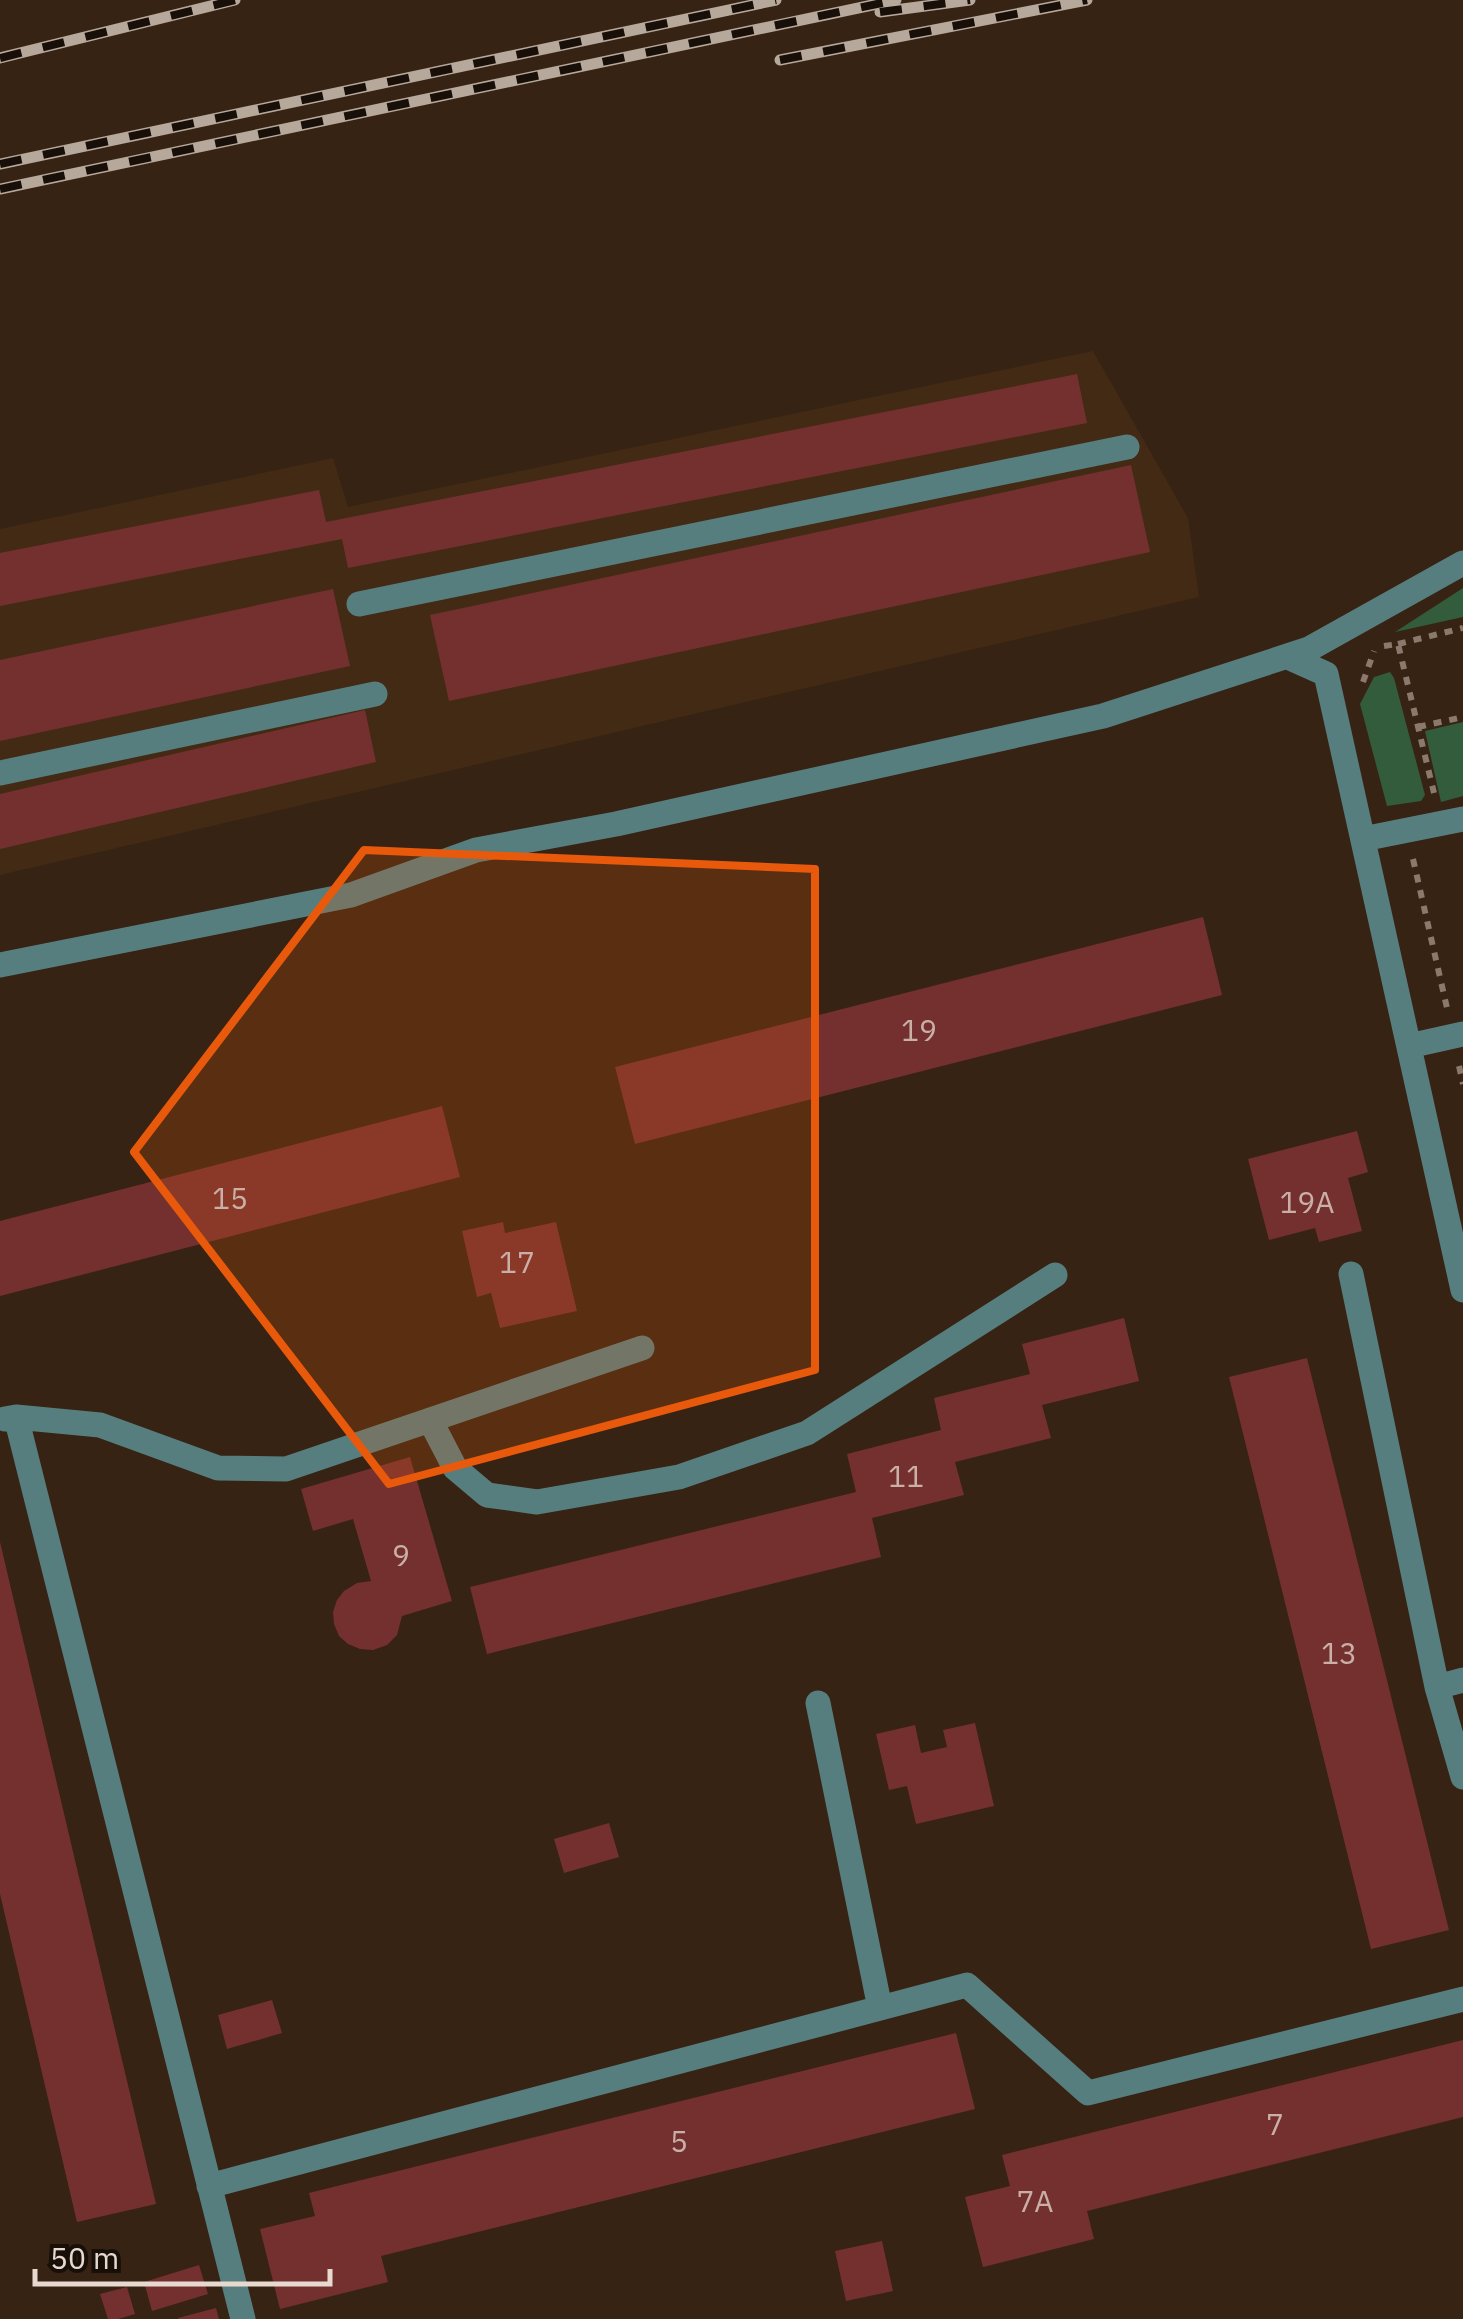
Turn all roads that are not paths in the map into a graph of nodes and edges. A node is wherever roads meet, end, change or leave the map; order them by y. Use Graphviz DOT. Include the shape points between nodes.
graph roads {
  1 [pos="1127,447"];
  2 [pos="1463,563"];
  3 [pos="359,604"];
  4 [pos="1288,656"];
  5 [pos="374,694"];
  6 [pos="0,774"];
  7 [pos="1463,819"];
  8 [pos="1362,840"];
  9 [pos="0,965"];
  10 [pos="1463,1034"];
  11 [pos="1409,1046"];
  12 [pos="1350,1274"];
  13 [pos="1055,1275"];
  14 [pos="1463,1290"];
  15 [pos="642,1348"];
  16 [pos="8,1419"];
  17 [pos="430,1420"];
  18 [pos="1463,1680"];
  19 [pos="1437,1687"];
  20 [pos="818,1703"];
  21 [pos="1463,1777"];
  22 [pos="1463,1998"];
  23 [pos="880,2008"];
  24 [pos="209,2186"];
  25 [pos="243,2319"];
  1 -- 3 [label="street"];
  2 -- 4 [label="street"];
  4 -- 8 [label="street" via="1326,674"];
  4 -- 9 [label="street" via="1103,716 476,850 351,895"];
  5 -- 6 [label="street"];
  7 -- 8 [label="street"];
  8 -- 11 [label="street"];
  10 -- 11 [label="street"];
  11 -- 14 [label="street"];
  12 -- 19 [label="street"];
  13 -- 17 [label="street" via="807,1434 679,1477 536,1502 487,1495 454,1468"];
  15 -- 17 [label="street"];
  16 -- 17 [label="street" via="100,1425 218,1468 286,1470"];
  16 -- 24 [label="street"];
  18 -- 19 [label="street"];
  19 -- 21 [label="street"];
  20 -- 23 [label="street"];
  22 -- 23 [label="street" via="1088,2093 966,1985"];
  23 -- 24 [label="street"];
  24 -- 25 [label="street"];
}
